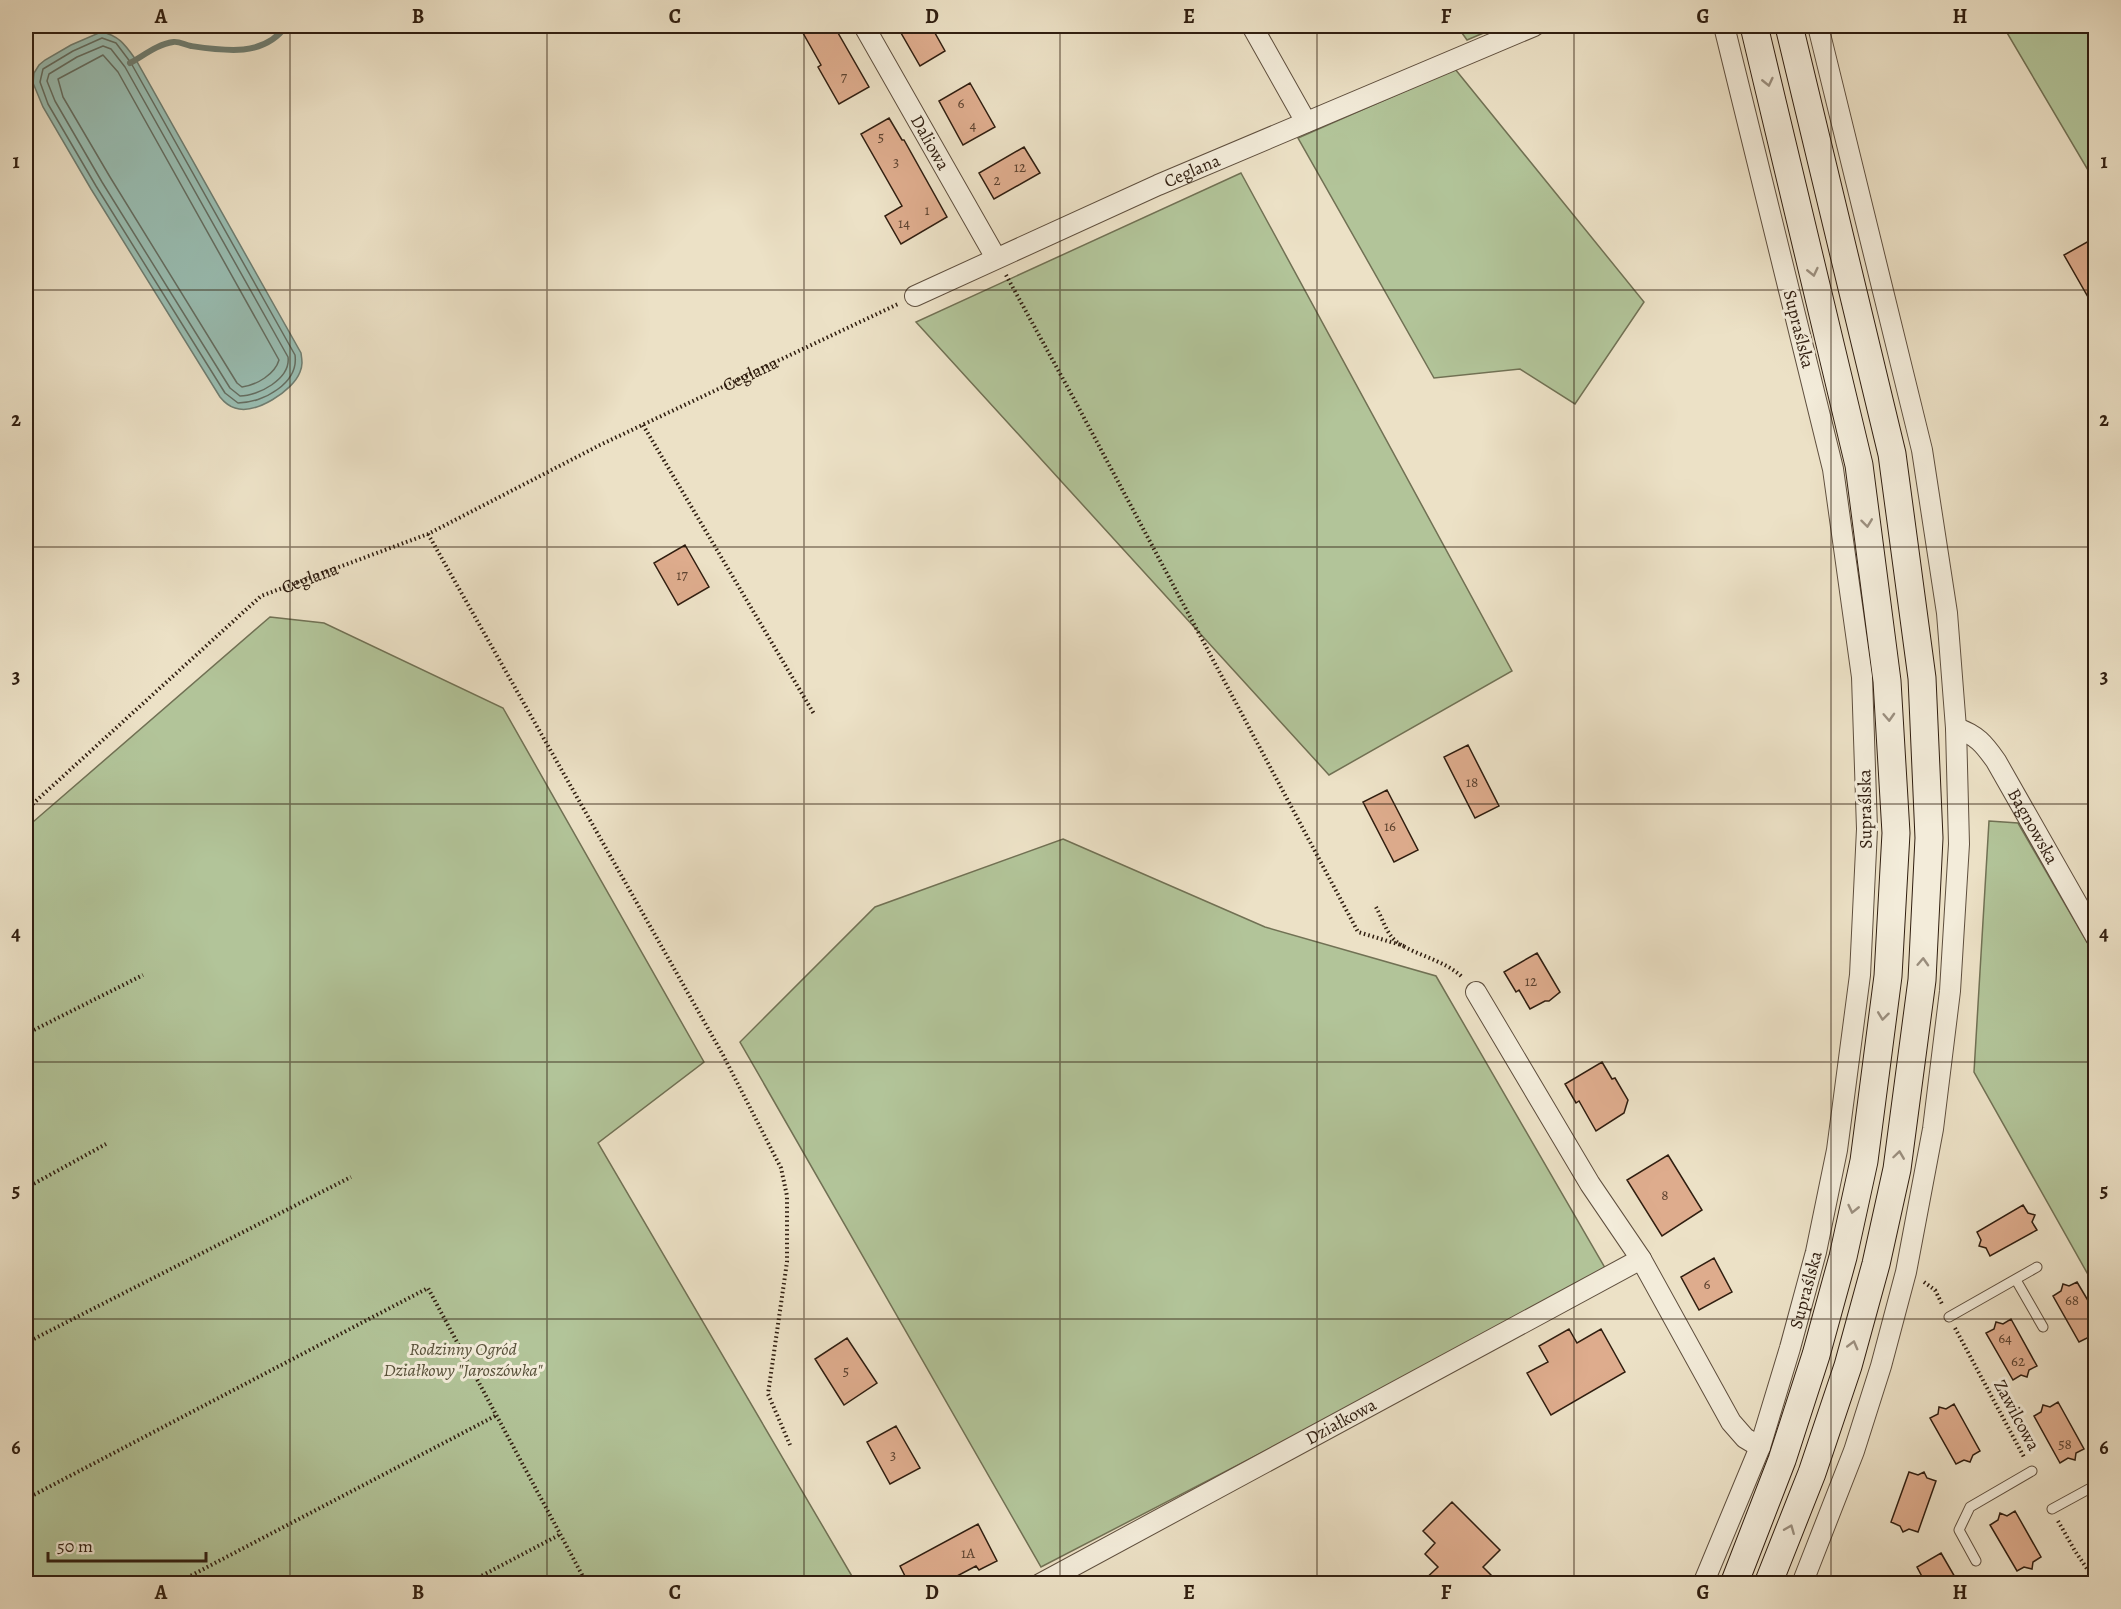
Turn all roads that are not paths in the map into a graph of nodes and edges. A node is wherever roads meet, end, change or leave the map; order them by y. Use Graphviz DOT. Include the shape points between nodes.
graph roads {
  1 [pos="864,26"];
  2 [pos="1252,26"];
  3 [pos="1534,26"];
  4 [pos="1724,26"];
  5 [pos="1754,26"];
  6 [pos="1789,26"];
  7 [pos="1818,26"];
  8 [pos="1306,122"];
  9 [pos="996,258"];
  10 [pos="915,296"];
  11 [pos="1956,729"];
  12 [pos="2096,937"];
  13 [pos="1476,992"];
  14 [pos="1641,1259"];
  15 [pos="2037,1268"];
  16 [pos="2016,1280"];
  17 [pos="1949,1317"];
  18 [pos="2043,1327"];
  19 [pos="1760,1447"];
  20 [pos="2031,1471"];
  21 [pos="2096,1485"];
  22 [pos="2052,1509"];
  23 [pos="1976,1561"];
  24 [pos="1040,1584"];
  25 [pos="1703,1584"];
  26 [pos="1734,1584"];
  27 [pos="1768,1584"];
  28 [pos="1802,1584"];
  1 -- 9 [label="street, Daliowa"];
  2 -- 8 [label="street"];
  3 -- 8 [label="street, Ceglana"];
  4 -- 19 [label="street, Supraślska" via="1833,469 1862,677 1867,829 1860,975 1837,1150 1816,1252"];
  5 -- 26 [label="main road, one-way" via="1859,465 1887,681 1896,833 1888,976 1864,1161 1816,1355 1782,1460"];
  27 -- 6 [label="main road, one-way" via="1812,1473 1848,1366 1897,1169 1922,980 1929,838 1922,678 1892,454"];
  7 -- 11 [label="street" via="1922,450 1947,614"];
  8 -- 9 [label="street, Ceglana"];
  9 -- 10 [label="street, Ceglana"];
  11 -- 12 [label="street, Bagnowska" via="1970,733 1984,744 1996,761"];
  11 -- 28 [label="street" via="1959,844 1950,991 1933,1129 1906,1272 1881,1366 1854,1451"];
  13 -- 14 [label="street" via="1590,1184"];
  14 -- 19 [label="street" via="1731,1422"];
  14 -- 24 [label="street, Działkowa"];
  15 -- 16 [label="lane"];
  16 -- 17 [label="lane"];
  16 -- 18 [label="lane"];
  19 -- 25 [label="street, Supraślska"];
  20 -- 23 [label="lane" via="1970,1507 1959,1530"];
  21 -- 22 [label="lane"];
}
